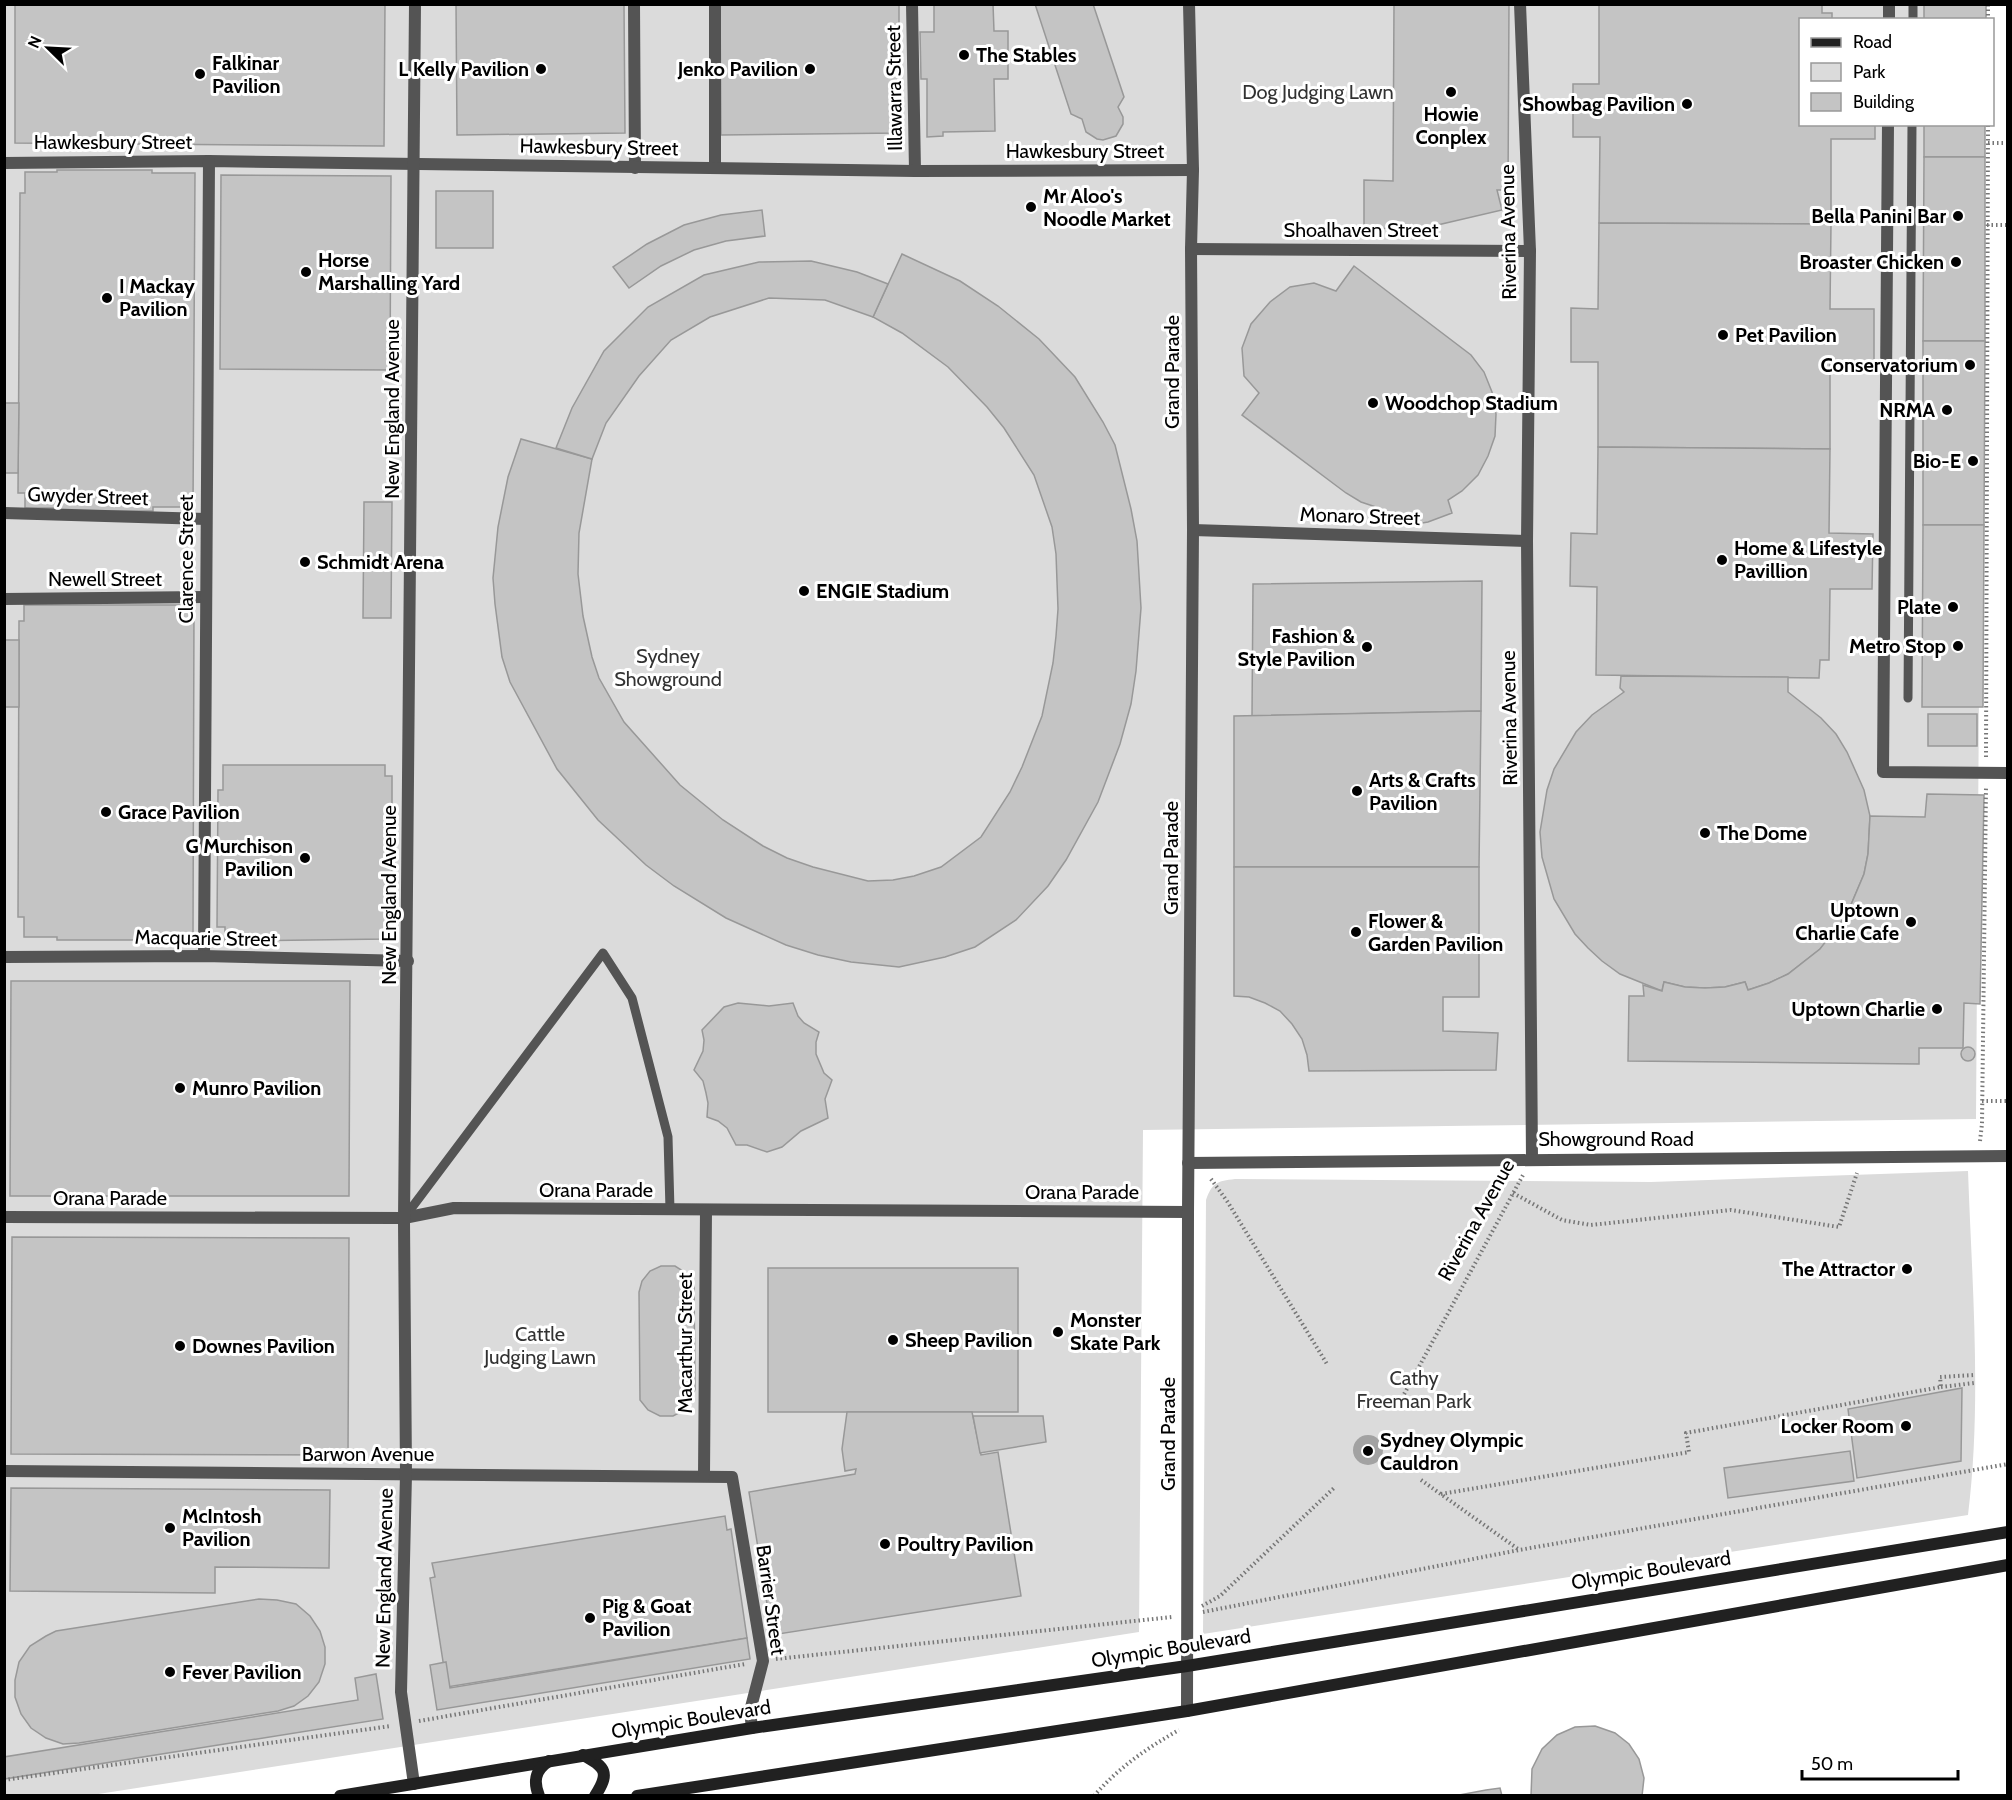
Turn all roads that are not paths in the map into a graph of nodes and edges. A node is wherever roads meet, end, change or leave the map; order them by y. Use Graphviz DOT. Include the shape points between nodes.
graph roads {
  1 [pos="415,4"];
  2 [pos="634,4"];
  3 [pos="715,4"];
  4 [pos="912,4"];
  5 [pos="1189,4"];
  6 [pos="1520,4"];
  7 [pos="1888,126"];
  8 [pos="1912,126"];
  9 [pos="209,162"];
  10 [pos="4,163"];
  11 [pos="413,164"];
  12 [pos="715,167"];
  13 [pos="635,168"];
  14 [pos="915,171"];
  15 [pos="1193,171"];
  16 [pos="1191,249"];
  17 [pos="1530,251"];
  18 [pos="4,513"];
  19 [pos="206,519"];
  20 [pos="1193,530"];
  21 [pos="1527,541"];
  22 [pos="206,597"];
  23 [pos="4,599"];
  24 [pos="1908,698"];
  25 [pos="2007,773"];
  26 [pos="204,956"];
  27 [pos="4,957"];
  28 [pos="408,961"];
  29 [pos="2007,1156"];
  30 [pos="1532,1159"];
  31 [pos="1188,1163"];
  32 [pos="670,1210"];
  33 [pos="706,1210"];
  34 [pos="1188,1212"];
  35 [pos="4,1217"];
  36 [pos="404,1218"];
  37 [pos="4,1470"];
  38 [pos="406,1474"];
  39 [pos="704,1476"];
  40 [pos="732,1477"];
  41 [pos="2007,1532"];
  42 [pos="2007,1565"];
  43 [pos="1187,1666"];
  44 [pos="1187,1711"];
  45 [pos="753,1728"];
  46 [pos="583,1755"];
  47 [pos="550,1761"];
  48 [pos="414,1784"];
  49 [pos="340,1796"];
  50 [pos="539,1796"];
  51 [pos="595,1796"];
  52 [pos="637,1796"];
  1 -- 11 [label="street, New England Avenue"];
  2 -- 13 [label="street"];
  3 -- 12 [label="street"];
  4 -- 14 [label="street, Illawarra Street"];
  5 -- 15 [label="street, Grand Parade"];
  6 -- 17 [label="street, Riverina Avenue"];
  7 -- 25 [label="street" via="1883,772"];
  8 -- 24 [label="lane"];
  9 -- 10 [label="street, Hawkesbury Street"];
  9 -- 11 [label="street, Hawkesbury Street"];
  9 -- 19 [label="street, Clarence Street"];
  11 -- 13 [label="street, Hawkesbury Street"];
  11 -- 28 [label="street, New England Avenue"];
  12 -- 13 [label="street, Hawkesbury Street"];
  12 -- 14 [label="street, Hawkesbury Street"];
  14 -- 15 [label="street, Hawkesbury Street"];
  15 -- 16 [label="street, Grand Parade"];
  16 -- 17 [label="street, Shoalhaven Street"];
  16 -- 20 [label="street, Grand Parade"];
  17 -- 21 [label="street, Riverina Avenue"];
  18 -- 19 [label="street, Gwyder Street"];
  19 -- 22 [label="street, Clarence Street"];
  20 -- 21 [label="street, Monaro Street"];
  20 -- 31 [label="street, Grand Parade"];
  21 -- 30 [label="street, Riverina Avenue"];
  22 -- 23 [label="street, Newell Street"];
  22 -- 26 [label="street, Clarence Street"];
  26 -- 27 [label="street, Macquarie Street"];
  26 -- 28 [label="street, Macquarie Street"];
  28 -- 36 [label="street, New England Avenue"];
  29 -- 30 [label="street, Showground Road"];
  30 -- 31 [label="street, Showground Road"];
  31 -- 34 [label="street, Grand Parade"];
  32 -- 33 [label="street, Orana Parade"];
  32 -- 36 [label="street, Orana Parade" via="454,1208"];
  32 -- 36 [label="lane" via="668,1137 632,998 603,953"];
  33 -- 34 [label="street, Orana Parade"];
  33 -- 39 [label="street, Macarthur Street"];
  34 -- 43 [label="street, Grand Parade"];
  35 -- 36 [label="street, Orana Parade"];
  36 -- 38 [label="street, New England Avenue"];
  37 -- 38 [label="street, Barwon Avenue"];
  38 -- 39 [label="street, Barwon Avenue"];
  38 -- 48 [label="street, New England Avenue" via="401,1692"];
  39 -- 40 [label="street, Barwon Avenue"];
  40 -- 45 [label="street, Barrier Street" via="763,1661 750,1711"];
  41 -- 43 [label="street, Olympic Boulevard"];
  42 -- 44 [label="street"];
  43 -- 44 [label="street, Grand Parade"];
  43 -- 45 [label="street, Olympic Boulevard"];
  44 -- 52 [label="street"];
  45 -- 46 [label="street, Olympic Boulevard"];
  46 -- 47 [label="street, Olympic Boulevard"];
  46 -- 51 [label="street" via="604,1770 602,1785"];
  47 -- 48 [label="street, Olympic Boulevard"];
  47 -- 50 [label="street" via="537,1773"];
  48 -- 49 [label="street, Olympic Boulevard"];
}
